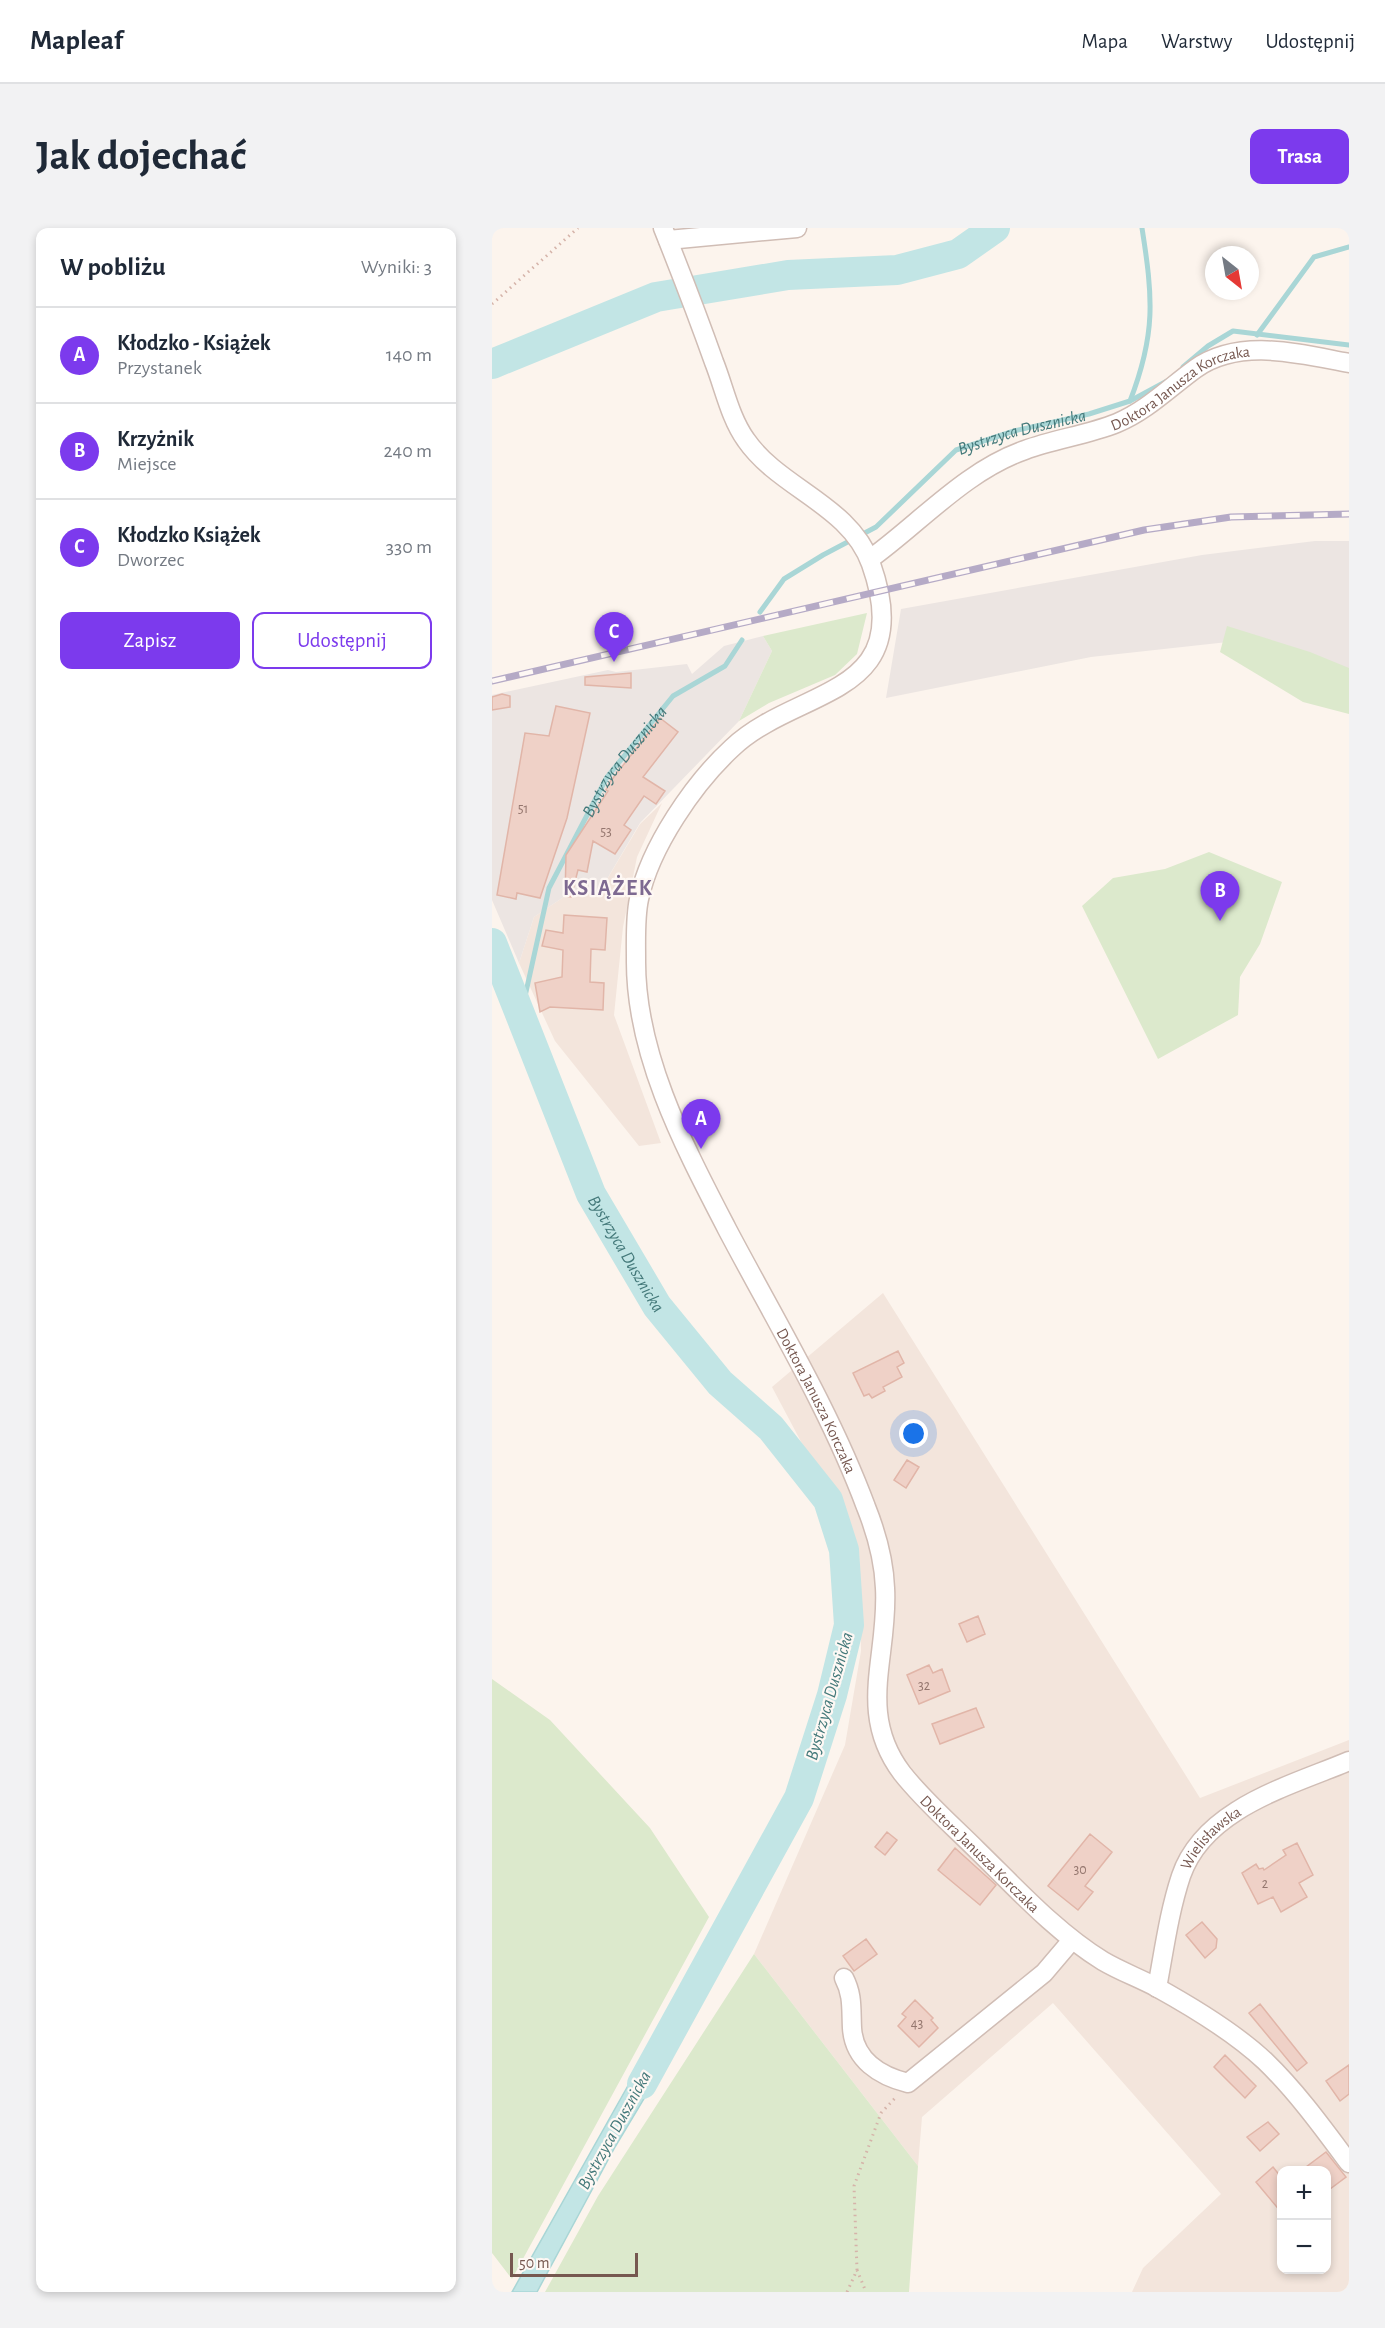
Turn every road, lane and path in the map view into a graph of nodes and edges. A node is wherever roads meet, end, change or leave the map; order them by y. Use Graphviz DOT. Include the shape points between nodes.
graph roads {
  1 [pos="578,228"];
  2 [pos="797,228"];
  3 [pos="666,234"];
  4 [pos="492,304"];
  5 [pos="1349,363"];
  6 [pos="870,559"];
  7 [pos="1349,1761"];
  8 [pos="1072,1940"];
  9 [pos="844,1978"];
  10 [pos="1157,1988"];
  11 [pos="908,2083"];
  12 [pos="1349,2163"];
  13 [pos="857,2270"];
  14 [pos="847,2292"];
  15 [pos="866,2292"];
  1 -- 4 [label="path"];
  2 -- 3 [label="street"];
  3 -- 6 [label="street, Doktora Janusza Korczaka" via="738,428 767,465 851,530"];
  5 -- 6 [label="street, Doktora Janusza Korczaka" via="1285,351 1225,355 1198,367 1142,410 1117,423 1024,450 989,468"];
  6 -- 8 [label="street, Doktora Janusza Korczaka" via="881,613 879,636 870,659 840,689 761,726 733,746 684,802 660,845 639,899 639,1003 676,1125 833,1430 879,1544 885,1588 875,1703 881,1736 906,1778"];
  7 -- 10 [label="street, Wielisławska" via="1247,1805 1221,1821 1199,1844 1182,1874"];
  8 -- 10 [label="street, Doktora Janusza Korczaka" via="1107,1964"];
  8 -- 11 [label="street" via="1044,1974"];
  9 -- 11 [label="street" via="853,2002 856,2046 870,2066 887,2078"];
  10 -- 12 [label="street, Doktora Janusza Korczaka" via="1222,2028 1264,2061 1309,2110"];
  11 -- 13 [label="path" via="881,2113 854,2186"];
  13 -- 14 [label="path"];
  13 -- 15 [label="path"];
}
